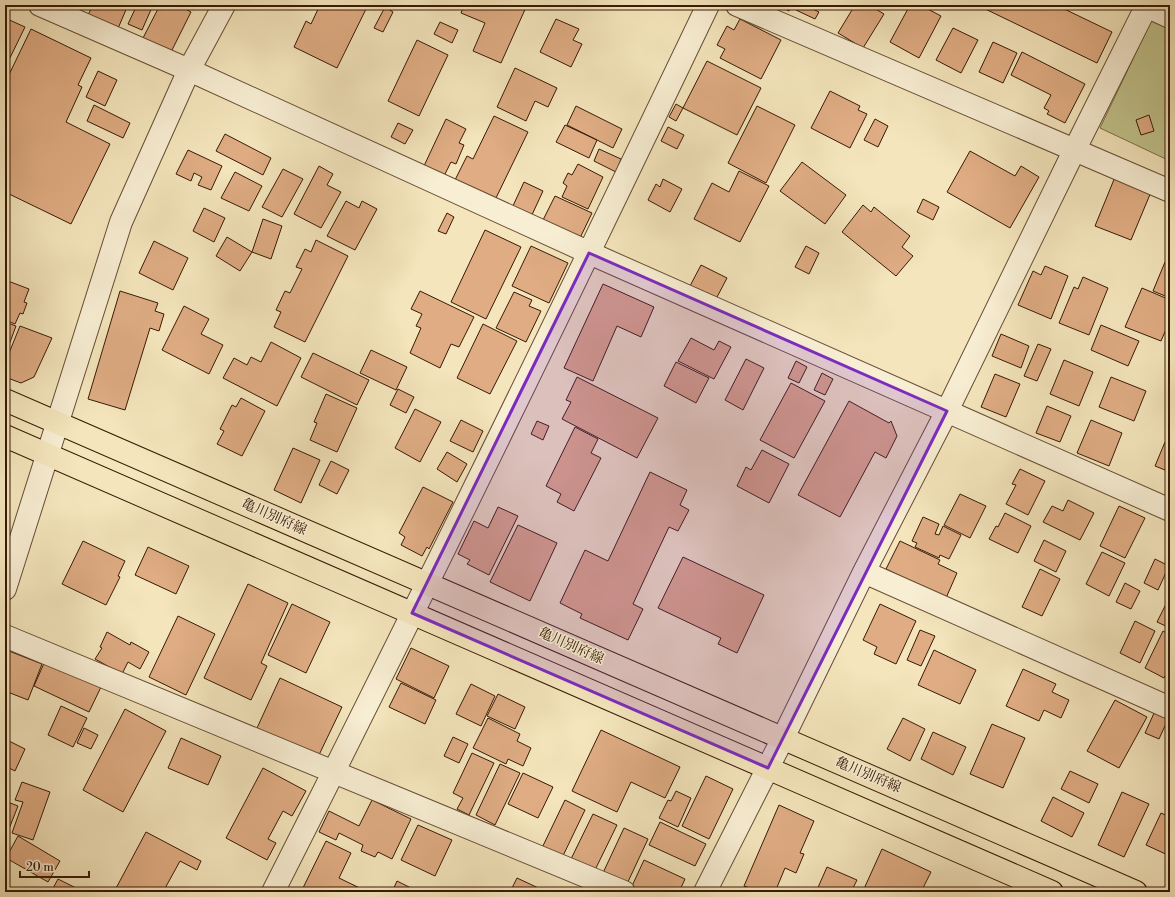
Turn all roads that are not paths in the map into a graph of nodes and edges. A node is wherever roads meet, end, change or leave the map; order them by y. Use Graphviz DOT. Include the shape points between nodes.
graph roads {
  1 [pos="40,5"];
  2 [pos="224,5"];
  3 [pos="708,5"];
  4 [pos="737,5"];
  5 [pos="1146,6"];
  6 [pos="1170,17"];
  7 [pos="189,70"];
  8 [pos="1074,151"];
  9 [pos="1170,191"];
  10 [pos="589,253"];
  11 [pos="5,400"];
  12 [pos="947,411"];
  13 [pos="58,422"];
  14 [pos="5,436"];
  15 [pos="48,454"];
  16 [pos="1170,510"];
  17 [pos="864,572"];
  18 [pos="427,584"];
  19 [pos="5,589"];
  20 [pos="412,613"];
  21 [pos="5,636"];
  22 [pos="1170,708"];
  23 [pos="783,738"];
  24 [pos="768,768"];
  25 [pos="334,772"];
  26 [pos="273,892"];
  27 [pos="624,892"];
  28 [pos="705,892"];
  29 [pos="1052,892"];
  30 [pos="1136,892"];
  1 -- 7 [label="street"];
  2 -- 7 [label="street"];
  3 -- 10 [label="street"];
  4 -- 8 [label="street"];
  5 -- 6 [label="street"];
  5 -- 8 [label="street"];
  7 -- 10 [label="street"];
  7 -- 13 [label="street" via="121,222"];
  8 -- 9 [label="street"];
  8 -- 12 [label="street"];
  10 -- 12 [label="street"];
  10 -- 18 [label="street"];
  11 -- 13 [label="main road, 亀川別府線"];
  12 -- 16 [label="street"];
  12 -- 17 [label="street"];
  13 -- 15 [label="street"];
  13 -- 18 [label="main road, 亀川別府線"];
  14 -- 15 [label="main road"];
  15 -- 19 [label="street"];
  15 -- 20 [label="main road"];
  17 -- 22 [label="street"];
  17 -- 23 [label="street"];
  18 -- 20 [label="street"];
  18 -- 23 [label="main road, 亀川別府線"];
  20 -- 24 [label="main road"];
  20 -- 25 [label="street"];
  21 -- 25 [label="street"];
  23 -- 24 [label="street"];
  23 -- 30 [label="main road, 亀川別府線"];
  24 -- 28 [label="street"];
  24 -- 29 [label="main road"];
  25 -- 26 [label="street"];
  25 -- 27 [label="street"];
}
